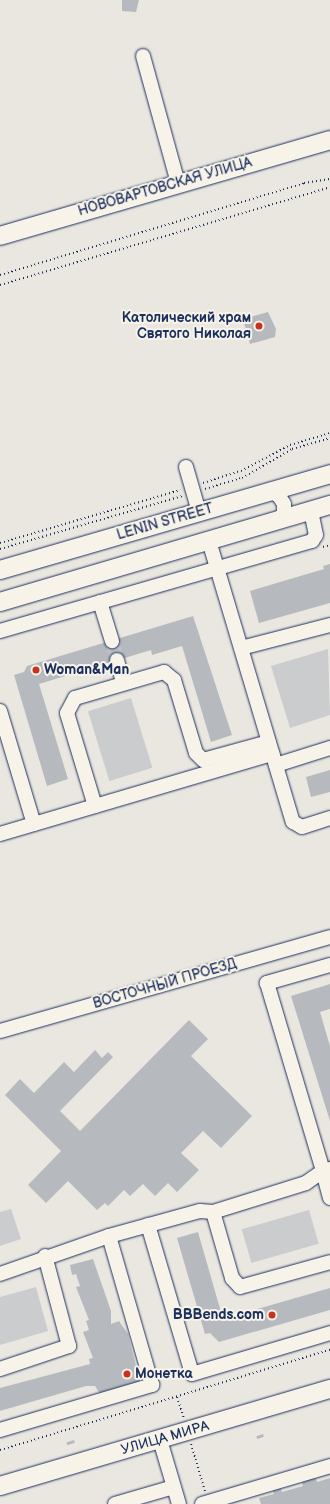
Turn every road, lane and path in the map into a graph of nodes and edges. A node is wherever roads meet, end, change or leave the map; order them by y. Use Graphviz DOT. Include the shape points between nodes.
graph roads {
  1 [pos="143,56"];
  2 [pos="330,140"];
  3 [pos="330,179"];
  4 [pos="178,183"];
  5 [pos="330,187"];
  6 [pos="0,236"];
  7 [pos="0,275"];
  8 [pos="0,285"];
  9 [pos="330,433"];
  10 [pos="330,438"];
  11 [pos="186,467"];
  12 [pos="330,474"];
  13 [pos="192,489"];
  14 [pos="270,491"];
  15 [pos="330,506"];
  16 [pos="311,511"];
  17 [pos="199,512"];
  18 [pos="277,521"];
  19 [pos="208,541"];
  20 [pos="0,543"];
  21 [pos="0,549"];
  22 [pos="217,568"];
  23 [pos="0,570"];
  24 [pos="0,602"];
  25 [pos="100,602"];
  26 [pos="330,625"];
  27 [pos="0,631"];
  28 [pos="112,641"];
  29 [pos="241,648"];
  30 [pos="117,660"];
  31 [pos="123,683"];
  32 [pos="0,711"];
  33 [pos="330,748"];
  34 [pos="272,754"];
  35 [pos="95,806"];
  36 [pos="330,818"];
  37 [pos="34,824"];
  38 [pos="0,834"];
  39 [pos="330,937"];
  40 [pos="330,965"];
  41 [pos="0,1032"];
  42 [pos="326,1170"];
  43 [pos="330,1198"];
  44 [pos="213,1212"];
  45 [pos="148,1225"];
  46 [pos="109,1236"];
  47 [pos="45,1256"];
  48 [pos="330,1262"];
  49 [pos="0,1274"];
  50 [pos="330,1333"];
  51 [pos="330,1350"];
  52 [pos="0,1369"];
  53 [pos="330,1389"];
  54 [pos="177,1397"];
  55 [pos="0,1430"];
  56 [pos="188,1432"];
  57 [pos="160,1440"];
  58 [pos="0,1450"];
  59 [pos="330,1466"];
  60 [pos="0,1486"];
  61 [pos="174,1487"];
  62 [pos="204,1500"];
  63 [pos="115,1504"];
  64 [pos="179,1504"];
  1 -- 4 [label="street"];
  2 -- 4 [label="main road, НОВОВАРТОВСКАЯ УЛИЦА"];
  3 -- 7 [label="path" via="304,183"];
  4 -- 6 [label="main road, НОВОВАРТОВСКАЯ УЛИЦА"];
  5 -- 8 [label="path"];
  9 -- 13 [label="path" via="290,445 241,471"];
  10 -- 13 [label="path" via="292,449 242,478"];
  11 -- 13 [label="street"];
  12 -- 14 [label="main road, LENIN STREET"];
  13 -- 17 [label="street"];
  13 -- 20 [label="path"];
  13 -- 21 [label="path"];
  14 -- 17 [label="main road, LENIN STREET"];
  14 -- 18 [label="street" via="284,504 284,513"];
  15 -- 16 [label="main road"];
  16 -- 18 [label="main road"];
  16 -- 22 [label="street" via="316,531 312,541"];
  17 -- 23 [label="main road, LENIN STREET"];
  18 -- 19 [label="main road"];
  19 -- 22 [label="street"];
  19 -- 24 [label="main road"];
  22 -- 25 [label="street"];
  22 -- 29 [label="street"];
  25 -- 27 [label="street"];
  25 -- 28 [label="street"];
  26 -- 29 [label="street"];
  29 -- 34 [label="street"];
  30 -- 31 [label="street"];
  31 -- 34 [label="street" via="158,672 170,675 196,753 203,760"];
  31 -- 35 [label="street" via="75,698 68,707"];
  32 -- 37 [label="street"];
  33 -- 34 [label="street"];
  34 -- 35 [label="street"];
  34 -- 36 [label="street" via="296,825"];
  35 -- 37 [label="street"];
  37 -- 38 [label="street"];
  39 -- 41 [label="street, ВОСТОЧНЫЙ ПРОЕЗД"];
  40 -- 42 [label="street" via="268,983"];
  42 -- 43 [label="street"];
  42 -- 44 [label="street" via="306,1183"];
  44 -- 45 [label="street" via="200,1211"];
  44 -- 48 [label="street" via="232,1278 240,1287"];
  45 -- 46 [label="street"];
  45 -- 50 [label="street" via="192,1374"];
  46 -- 47 [label="street"];
  46 -- 55 [label="street" via="152,1385"];
  47 -- 49 [label="street" via="28,1266"];
  47 -- 52 [label="street" via="69,1346"];
  51 -- 54 [label="path"];
  53 -- 56 [label="main road, УЛИЦА МИРА"];
  54 -- 56 [label="path"];
  54 -- 58 [label="path"];
  56 -- 57 [label="main road, УЛИЦА МИРА"];
  56 -- 62 [label="path"];
  57 -- 60 [label="main road, УЛИЦА МИРА"];
  57 -- 61 [label="street"];
  59 -- 62 [label="street"];
  61 -- 63 [label="street"];
  61 -- 64 [label="street"];
}
